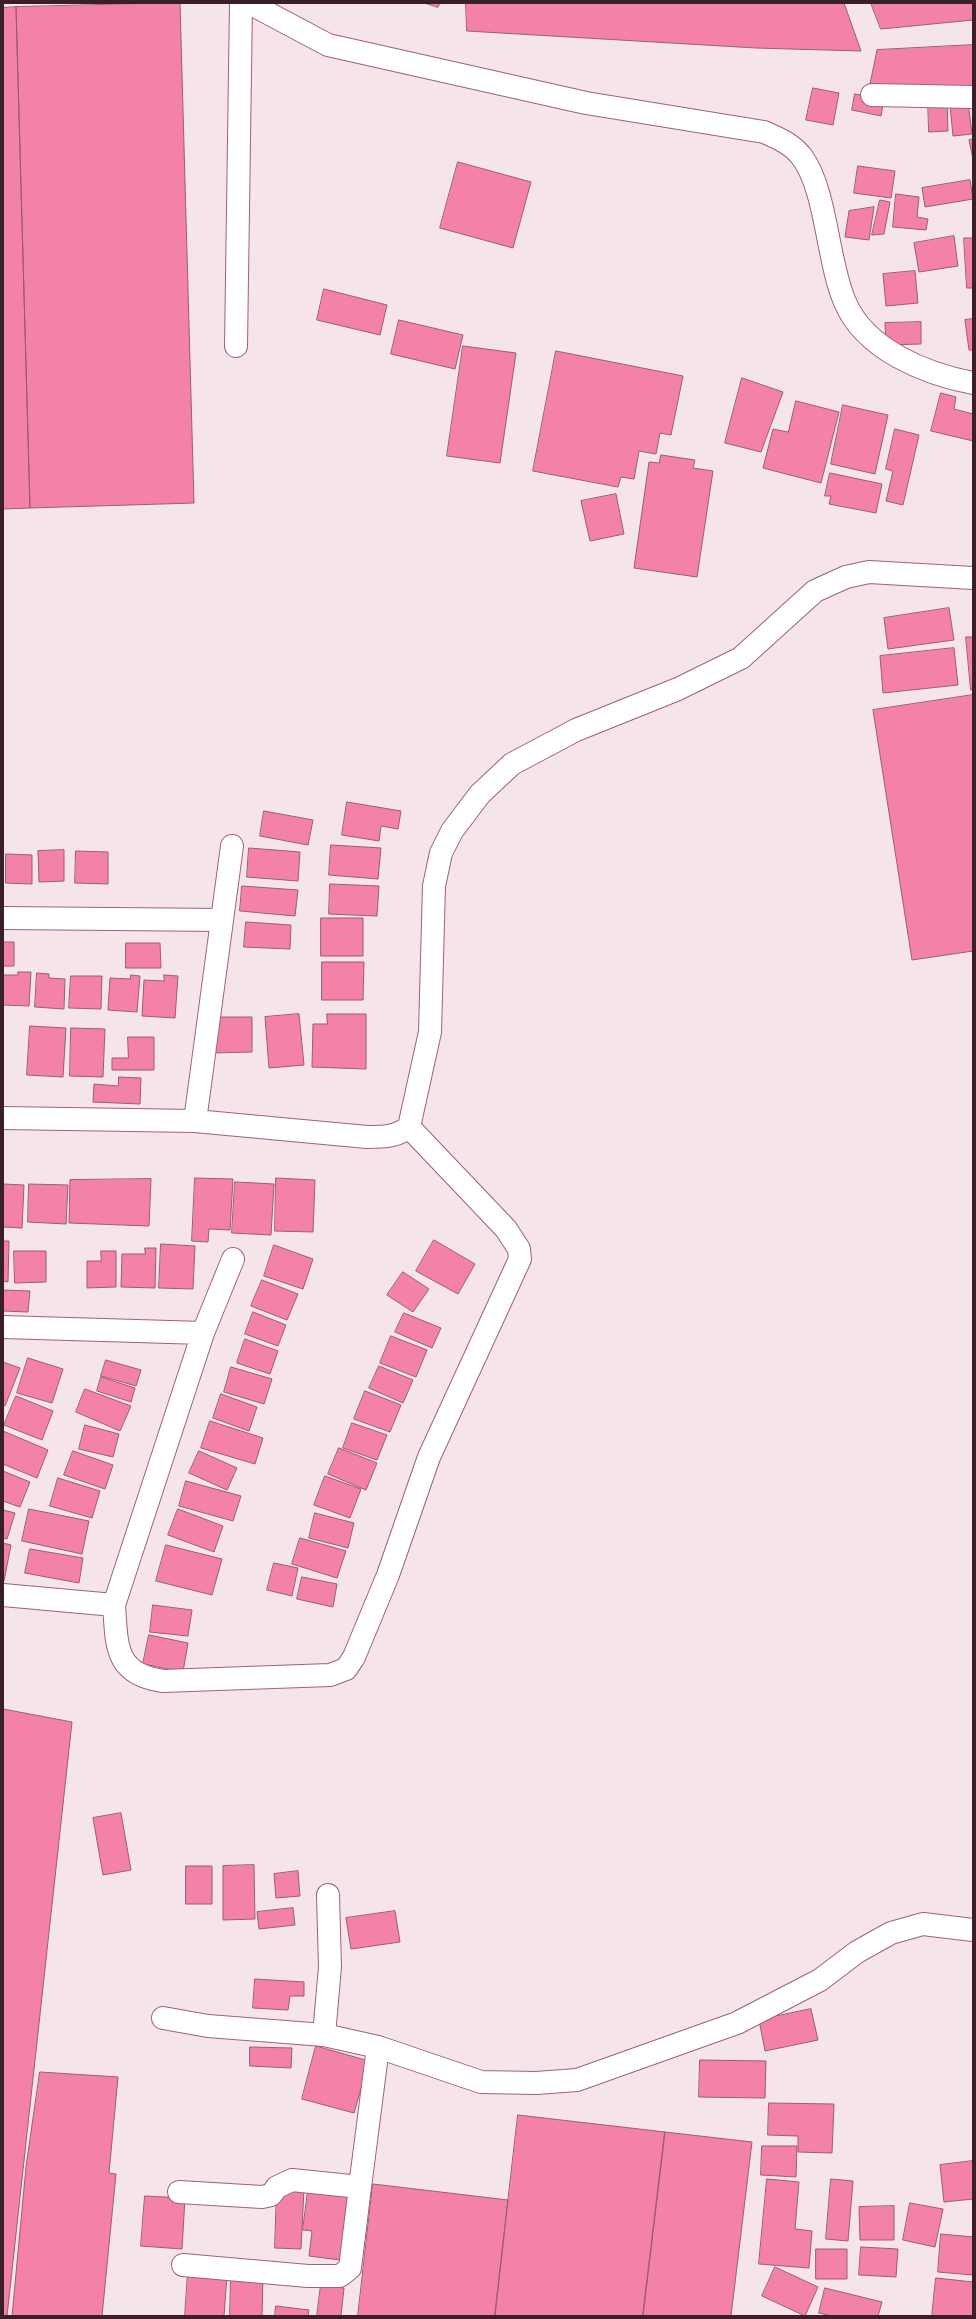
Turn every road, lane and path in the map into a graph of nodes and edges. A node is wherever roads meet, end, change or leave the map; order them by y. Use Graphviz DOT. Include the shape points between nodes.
graph roads {
  1 [pos="241,3"];
  2 [pos="249,3"];
  3 [pos="872,95"];
  4 [pos="973,97"];
  5 [pos="236,346"];
  6 [pos="973,383"];
  7 [pos="973,578"];
  8 [pos="232,846"];
  9 [pos="3,918"];
  10 [pos="220,920"];
  11 [pos="3,1118"];
  12 [pos="195,1122"];
  13 [pos="409,1127"];
  14 [pos="233,1259"];
  15 [pos="3,1327"];
  16 [pos="203,1333"];
  17 [pos="3,1595"];
  18 [pos="114,1605"];
  19 [pos="328,1895"];
  20 [pos="973,1930"];
  21 [pos="163,2018"];
  22 [pos="324,2035"];
  23 [pos="378,2047"];
  24 [pos="360,2187"];
  25 [pos="179,2192"];
  26 [pos="183,2265"];
  1 -- 5 [label="street"];
  2 -- 6 [label="street" via="328,45 586,102 764,132 784,140 802,157 812,178 841,291 852,314 880,345 895,355 924,370"];
  3 -- 4 [label="street"];
  7 -- 13 [label="street" via="869,572 846,577 815,591 741,658 678,689 576,730 512,764 480,794 452,831 436,869 430,1032"];
  8 -- 10 [label="street"];
  9 -- 10 [label="street"];
  10 -- 12 [label="street"];
  11 -- 12 [label="street"];
  12 -- 13 [label="street" via="390,1137"];
  13 -- 18 [label="street" via="506,1229 519,1249 520,1259 429,1457 388,1575 351,1664 346,1669 330,1675 163,1681 148,1678 129,1666 121,1655 118,1648"];
  14 -- 16 [label="street"];
  15 -- 16 [label="street"];
  16 -- 18 [label="street"];
  17 -- 18 [label="street"];
  19 -- 22 [label="street" via="330,1967"];
  20 -- 23 [label="street" via="923,1924 891,1933 858,1952 820,1980 737,2023 577,2080 536,2083 480,2082"];
  21 -- 22 [label="street" via="208,2026"];
  22 -- 23 [label="street"];
  23 -- 24 [label="street"];
  24 -- 25 [label="street" via="292,2180 277,2187 271,2195 262,2197"];
  24 -- 26 [label="street" via="350,2268 340,2276 308,2276"];
}
